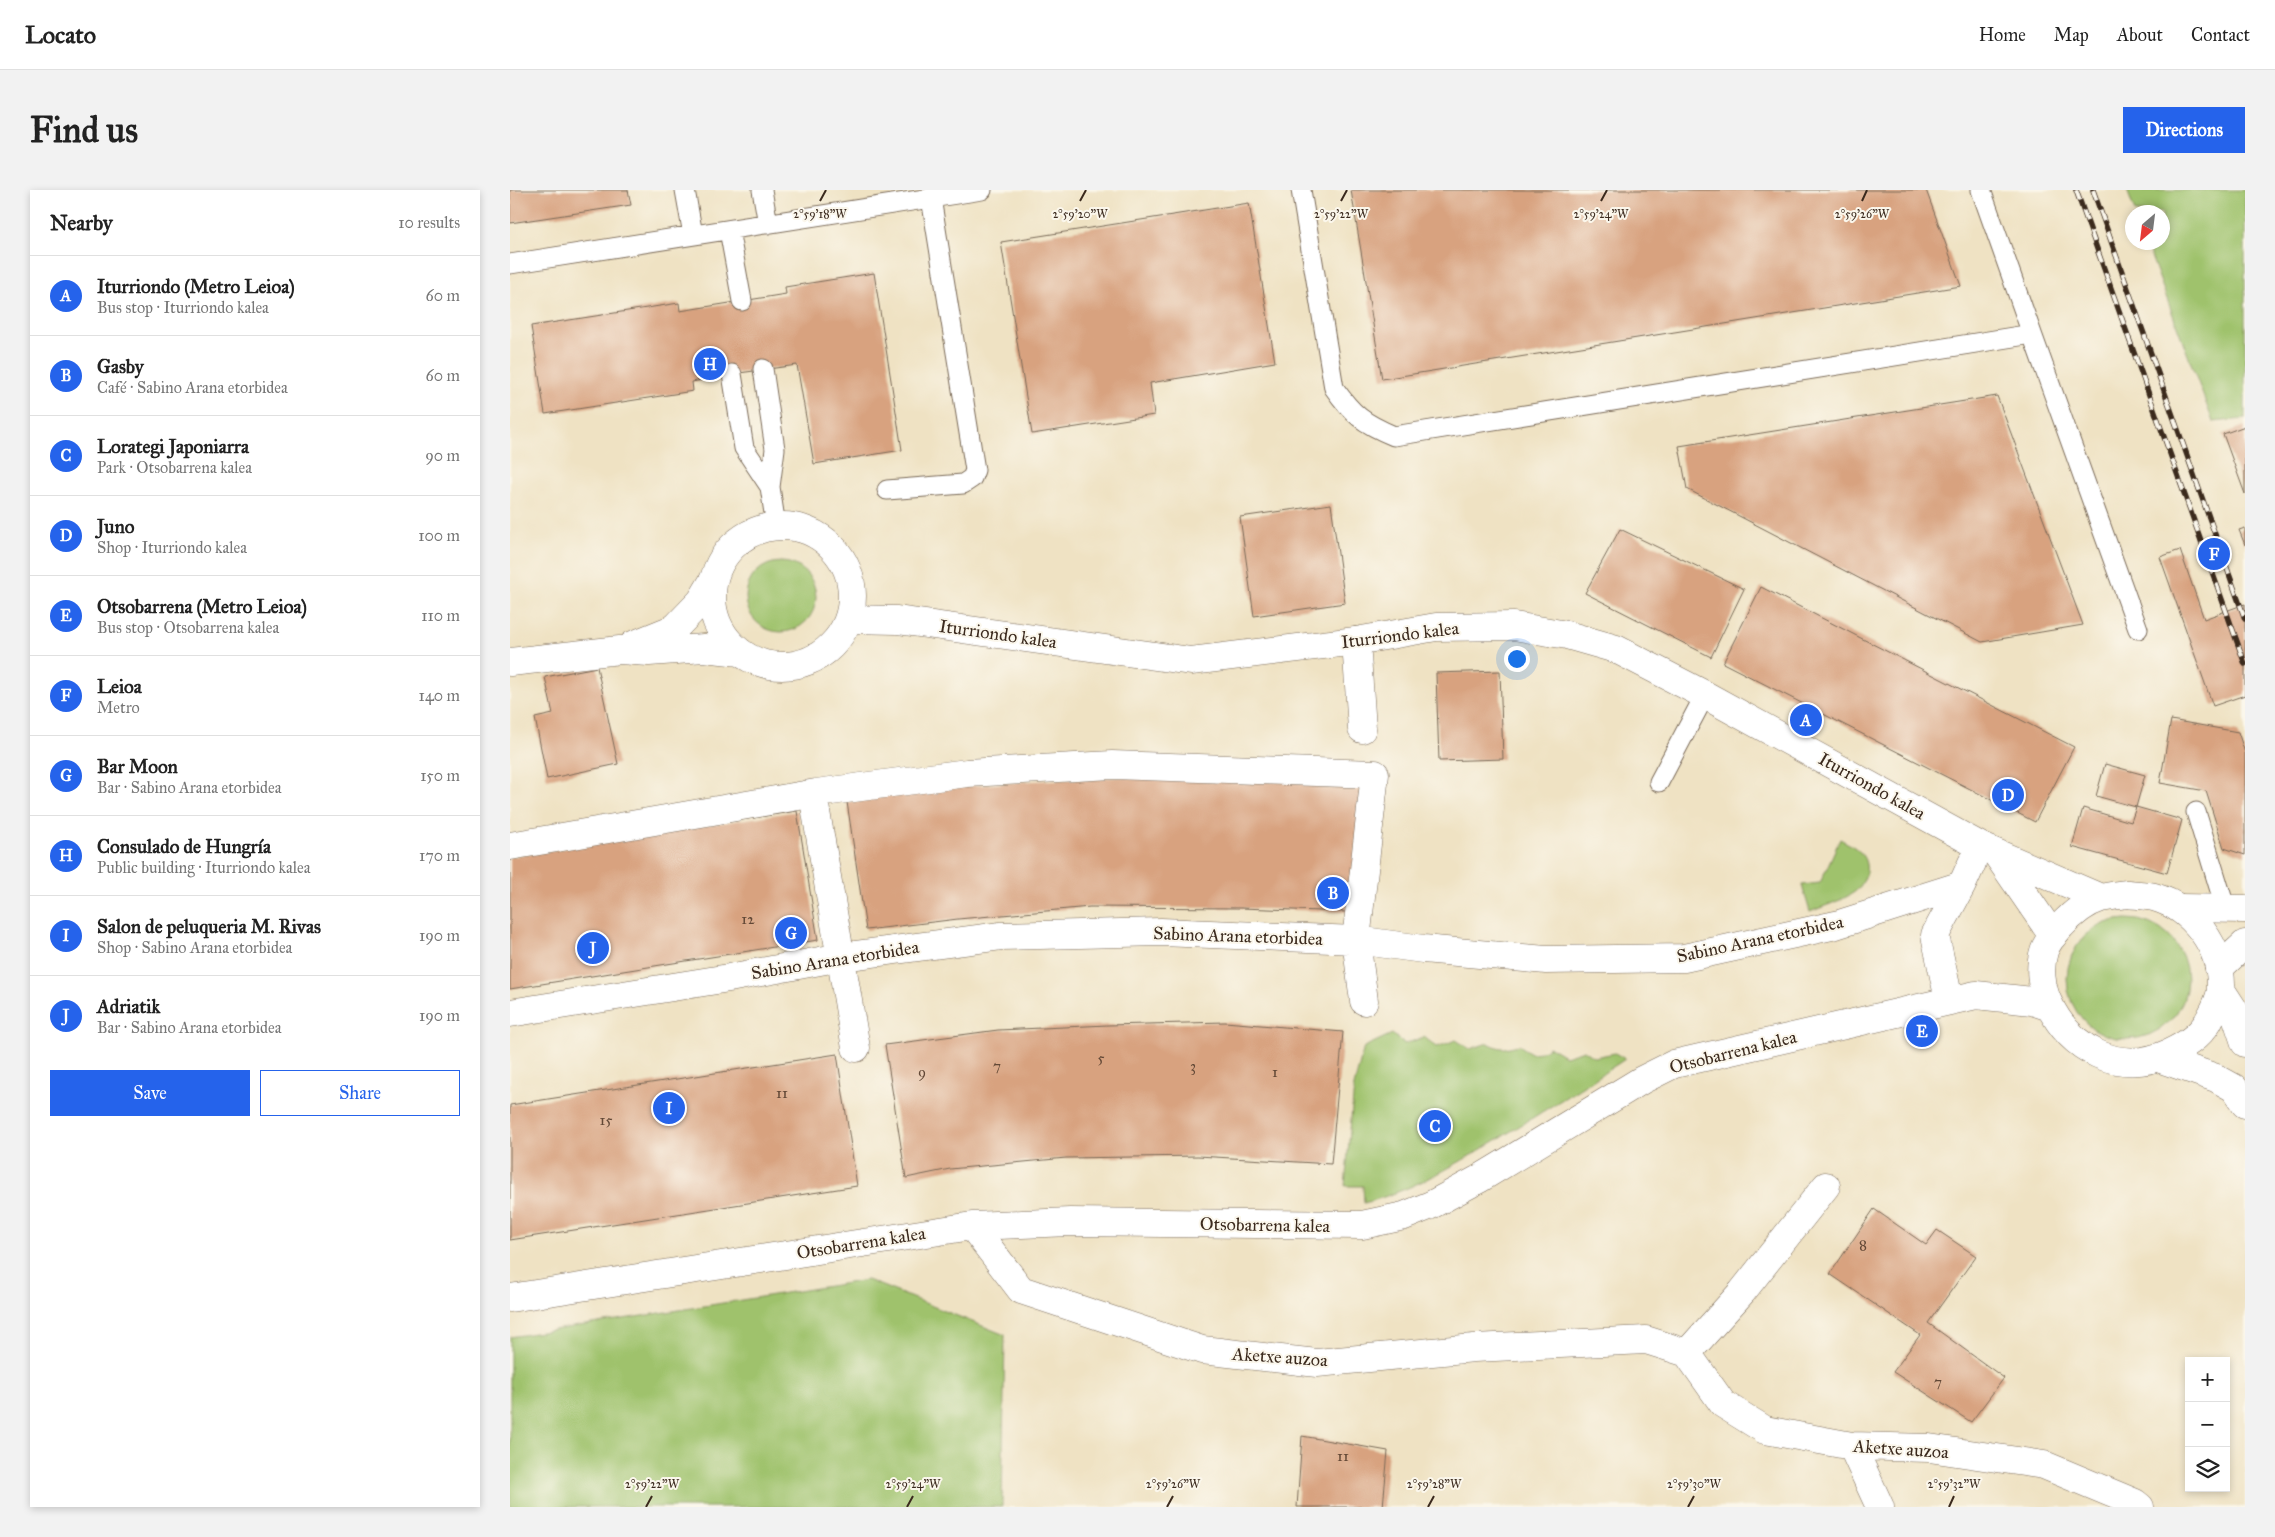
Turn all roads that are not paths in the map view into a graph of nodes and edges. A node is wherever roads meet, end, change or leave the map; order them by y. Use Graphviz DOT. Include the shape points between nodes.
graph roads {
  1 [pos="685,190"];
  2 [pos="762,190"];
  3 [pos="982,190"];
  4 [pos="1301,190"];
  5 [pos="1981,190"];
  6 [pos="931,198"];
  7 [pos="768,224"];
  8 [pos="729,230"];
  9 [pos="693,235"];
  10 [pos="510,264"];
  11 [pos="742,301"];
  12 [pos="2032,334"];
  13 [pos="762,369"];
  14 [pos="732,374"];
  15 [pos="770,487"];
  16 [pos="887,490"];
  17 [pos="776,526"];
  18 [pos="714,581"];
  19 [pos="849,620"];
  20 [pos="2138,628"];
  21 [pos="1356,641"];
  22 [pos="620,650"];
  23 [pos="740,652"];
  24 [pos="510,662"];
  25 [pos="1705,694"];
  26 [pos="1362,728"];
  27 [pos="1659,782"];
  28 [pos="813,794"];
  29 [pos="2196,812"];
  30 [pos="510,846"];
  31 [pos="1976,867"];
  32 [pos="2101,898"];
  33 [pos="2179,908"];
  34 [pos="2235,908"];
  35 [pos="2053,936"];
  36 [pos="1356,940"];
  37 [pos="2245,944"];
  38 [pos="841,957"];
  39 [pos="2220,979"];
  40 [pos="1946,986"];
  41 [pos="1364,1001"];
  42 [pos="2050,1007"];
  43 [pos="510,1013"];
  44 [pos="2245,1043"];
  45 [pos="856,1048"];
  46 [pos="2158,1058"];
  47 [pos="2245,1104"];
  48 [pos="1826,1186"];
  49 [pos="972,1226"];
  50 [pos="510,1298"];
  51 [pos="1687,1352"];
  52 [pos="1852,1446"];
  53 [pos="1880,1507"];
  54 [pos="2140,1507"];
  1 -- 9 [label="lane"];
  2 -- 7 [label="lane"];
  3 -- 6 [label="lane"];
  4 -- 12 [label="lane" via="1334,388 1350,411 1370,427 1394,436"];
  5 -- 12 [label="lane"];
  6 -- 7 [label="lane"];
  6 -- 16 [label="lane" via="976,470 972,478 963,484"];
  7 -- 8 [label="lane"];
  8 -- 9 [label="lane"];
  8 -- 11 [label="lane"];
  9 -- 10 [label="lane"];
  12 -- 20 [label="lane"];
  13 -- 15 [label="lane" via="775,449"];
  14 -- 15 [label="lane" via="744,448"];
  15 -- 17 [label="lane"];
  17 -- 18 [label="street" via="755,531 736,543 721,560"];
  17 -- 19 [label="street" via="799,528 821,537 838,553 850,573 853,596"];
  18 -- 22 [label="street" via="701,601 675,628"];
  18 -- 23 [label="street" via="712,601 716,620 726,638"];
  19 -- 21 [label="street, Iturriondo kalea" via="897,620 1191,661"];
  19 -- 23 [label="street" via="834,644 803,664 781,667 759,663"];
  21 -- 25 [label="street, Iturriondo kalea" via="1436,627 1514,626 1567,635 1616,649"];
  21 -- 26 [label="street"];
  22 -- 23 [label="street" via="649,652 704,648"];
  22 -- 24 [label="street"];
  25 -- 27 [label="lane"];
  25 -- 31 [label="street, Iturriondo kalea"];
  28 -- 30 [label="street"];
  28 -- 36 [label="street" via="968,773 1112,765 1375,774"];
  28 -- 38 [label="street"];
  29 -- 34 [label="lane"];
  31 -- 32 [label="street, Iturriondo kalea"];
  31 -- 35 [label="street"];
  31 -- 36 [label="street, Sabino Arana etorbidea" via="1836,925 1684,958 1546,960"];
  31 -- 40 [label="street" via="1935,935"];
  32 -- 33 [label="street" via="2127,894 2154,897"];
  32 -- 35 [label="street" via="2073,913"];
  33 -- 34 [label="street"];
  33 -- 39 [label="street" via="2198,924 2212,945"];
  35 -- 42 [label="street" via="2044,950 2041,968 2044,993"];
  36 -- 38 [label="street, Sabino Arana etorbidea" via="1161,932 1001,936"];
  36 -- 41 [label="street"];
  37 -- 39 [label="street"];
  38 -- 43 [label="street, Sabino Arana etorbidea"];
  38 -- 45 [label="street"];
  39 -- 44 [label="street"];
  39 -- 46 [label="street" via="2205,1028 2184,1047"];
  42 -- 46 [label="street" via="2056,1020 2075,1041 2100,1056 2129,1062"];
  42 -- 49 [label="street, Otsobarrena kalea" via="2032,1001 1976,995 1674,1064 1610,1098 1431,1205 1404,1216 1362,1225 1070,1222"];
  46 -- 47 [label="street" via="2216,1078 2234,1088"];
  48 -- 51 [label="street" via="1742,1292"];
  49 -- 50 [label="street, Otsobarrena kalea"];
  49 -- 51 [label="street, Aketxe auzoa" via="1021,1290 1202,1350 1317,1363 1468,1348 1646,1340"];
  51 -- 52 [label="street, Aketxe auzoa" via="1723,1404 1765,1430"];
  52 -- 53 [label="street"];
  52 -- 54 [label="street, Aketxe auzoa" via="1929,1448 2044,1465"];
}
